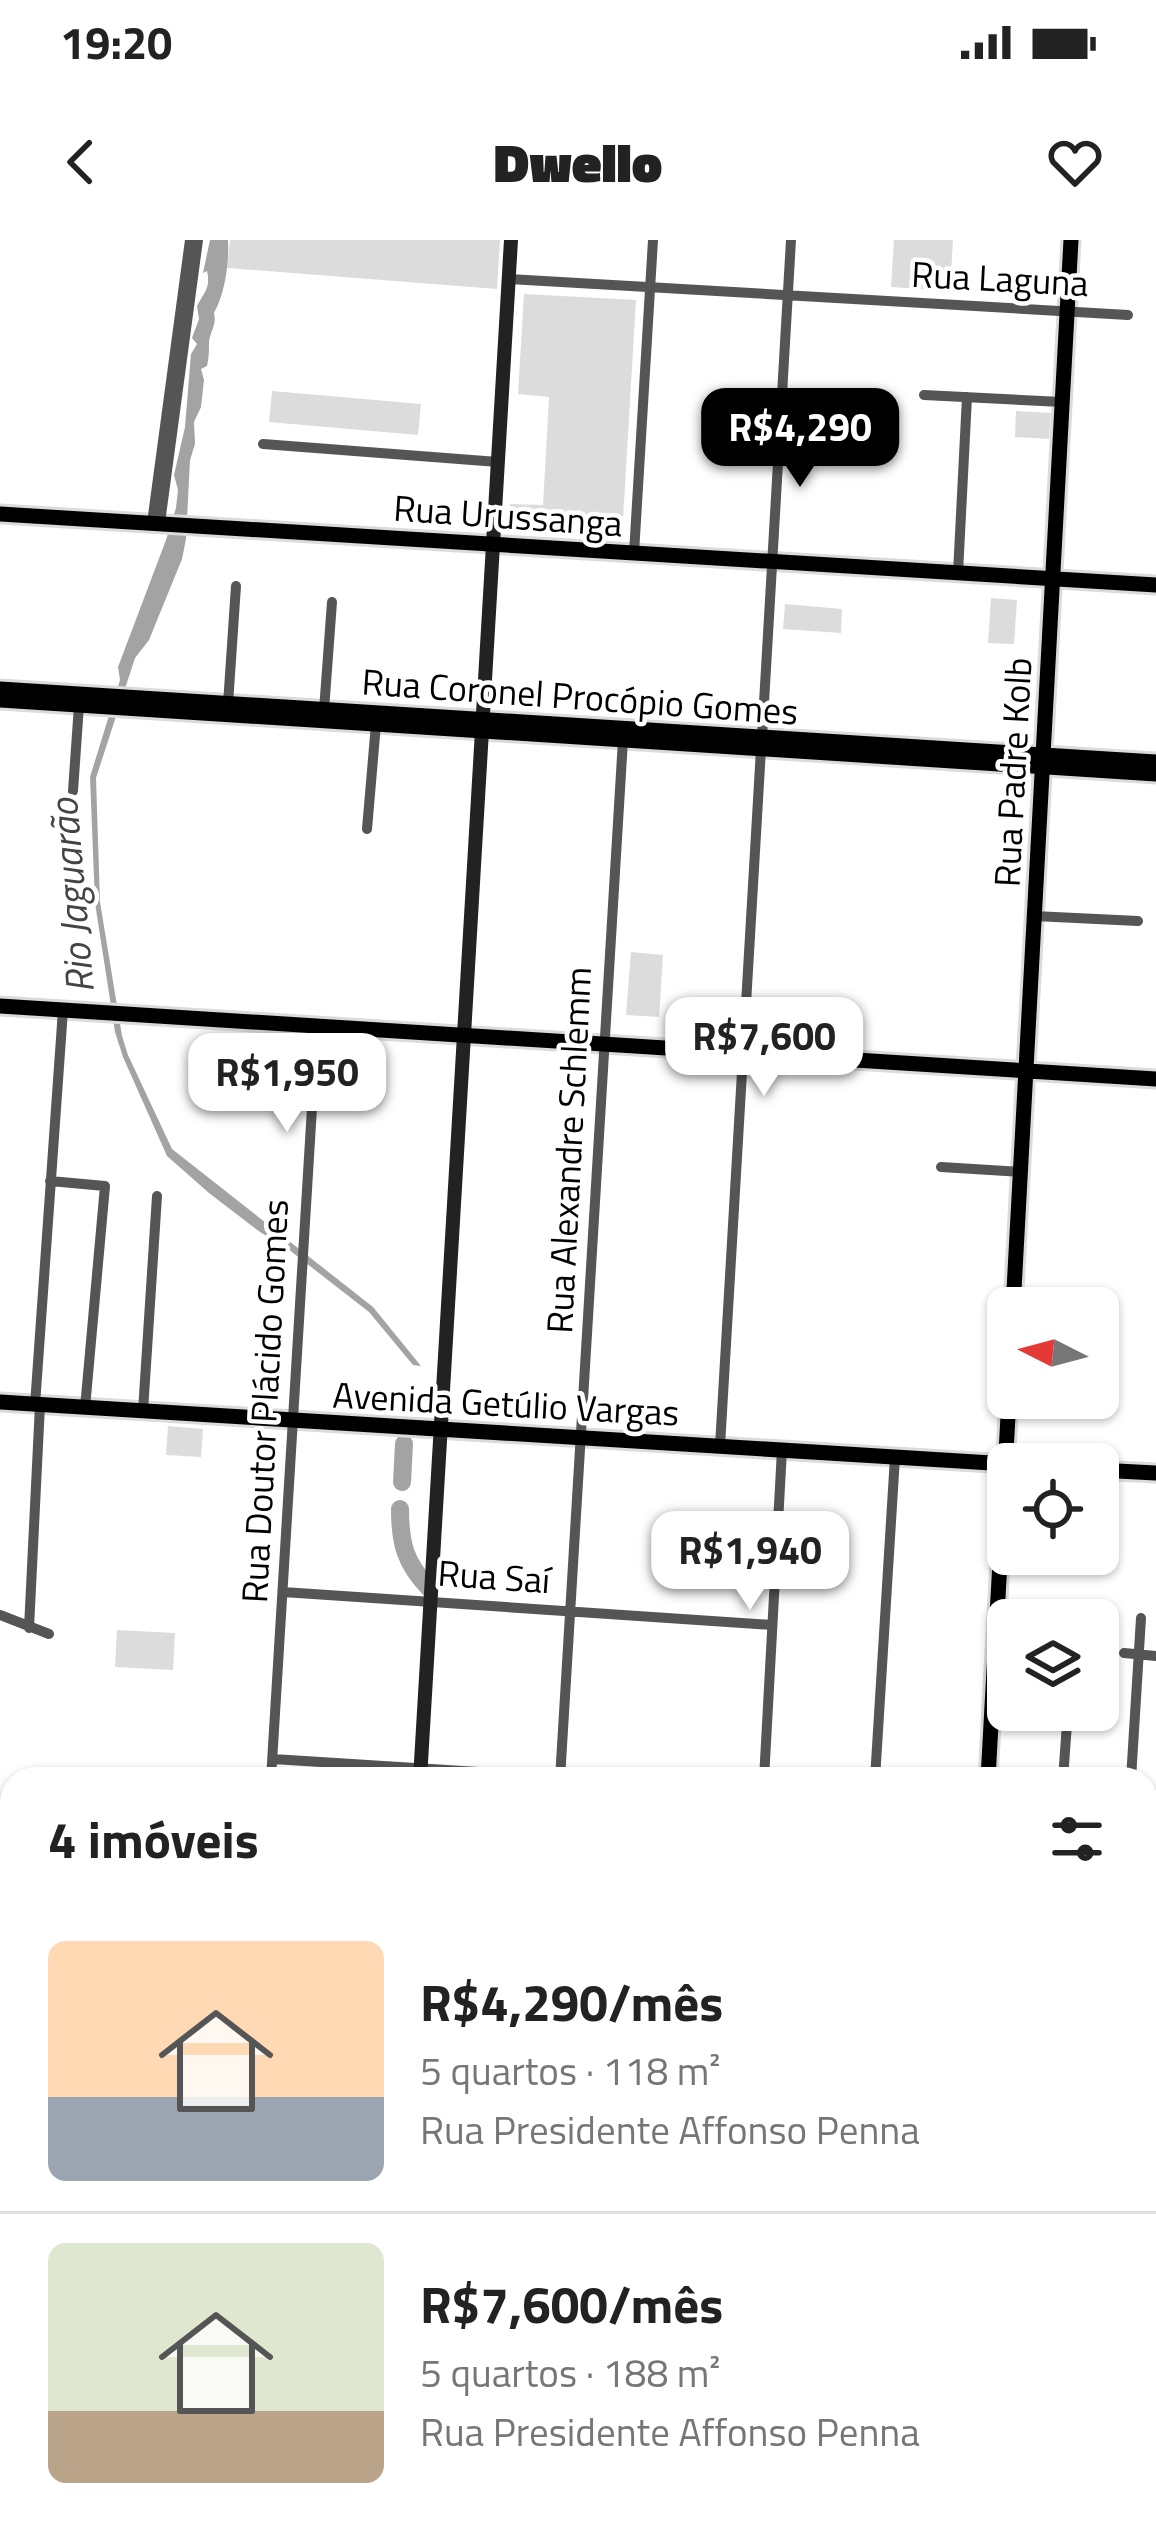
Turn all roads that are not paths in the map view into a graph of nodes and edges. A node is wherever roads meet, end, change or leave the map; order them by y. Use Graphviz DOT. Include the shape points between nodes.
graph roads {
  1 [pos="194,240"];
  2 [pos="511,240"];
  3 [pos="653,240"];
  4 [pos="791,240"];
  5 [pos="1071,240"];
  6 [pos="509,279"];
  7 [pos="650,287"];
  8 [pos="788,295"];
  9 [pos="1067,311"];
  10 [pos="1128,315"];
  11 [pos="924,395"];
  12 [pos="967,397"];
  13 [pos="1062,402"];
  14 [pos="262,444"];
  15 [pos="779,454"];
  16 [pos="882,459"];
  17 [pos="498,462"];
  18 [pos="0,514"];
  19 [pos="159,523"];
  20 [pos="493,544"];
  21 [pos="634,553"];
  22 [pos="772,561"];
  23 [pos="958,573"];
  24 [pos="1052,579"];
  25 [pos="1156,585"];
  26 [pos="236,586"];
  27 [pos="332,602"];
  28 [pos="0,689"];
  29 [pos="0,700"];
  30 [pos="106,702"];
  31 [pos="130,703"];
  32 [pos="228,704"];
  33 [pos="79,705"];
  34 [pos="324,710"];
  35 [pos="376,724"];
  36 [pos="482,725"];
  37 [pos="623,740"];
  38 [pos="762,743"];
  39 [pos="1043,761"];
  40 [pos="1156,762"];
  41 [pos="1156,774"];
  42 [pos="74,791"];
  43 [pos="367,829"];
  44 [pos="1034,916"];
  45 [pos="1138,921"];
  46 [pos="0,1006"];
  47 [pos="63,1010"];
  48 [pos="317,1026"];
  49 [pos="464,1036"];
  50 [pos="604,1045"];
  51 [pos="743,1053"];
  52 [pos="1026,1071"];
  53 [pos="1156,1079"];
  54 [pos="941,1168"];
  55 [pos="1021,1172"];
  56 [pos="50,1181"];
  57 [pos="157,1196"];
  58 [pos="1014,1287"];
  59 [pos="0,1402"];
  60 [pos="38,1405"];
  61 [pos="85,1408"];
  62 [pos="143,1411"];
  63 [pos="293,1420"];
  64 [pos="440,1430"];
  65 [pos="580,1438"];
  66 [pos="720,1447"];
  67 [pos="782,1450"];
  68 [pos="896,1457"];
  69 [pos="987,1463"];
  70 [pos="1119,1471"];
  71 [pos="1156,1473"];
  72 [pos="1000,1575"];
  73 [pos="283,1592"];
  74 [pos="430,1602"];
  75 [pos="570,1611"];
  76 [pos="0,1615"];
  77 [pos="1141,1618"];
  78 [pos="772,1625"];
  79 [pos="29,1628"];
  80 [pos="49,1634"];
  81 [pos="1124,1653"];
  82 [pos="1139,1654"];
  83 [pos="1156,1656"];
  84 [pos="1067,1731"];
  85 [pos="272,1759"];
  86 [pos="272,1767"];
  87 [pos="357,1767"];
  88 [pos="420,1767"];
  89 [pos="561,1767"];
  90 [pos="765,1767"];
  91 [pos="876,1767"];
  92 [pos="989,1767"];
  93 [pos="1065,1767"];
  94 [pos="1132,1767"];
  1 -- 19 [label="street"];
  2 -- 6 [label="main road"];
  3 -- 7 [label="street"];
  4 -- 8 [label="street"];
  5 -- 9 [label="main road, Rua Padre Kolb"];
  6 -- 7 [label="street, Rua Laguna"];
  6 -- 17 [label="main road"];
  7 -- 8 [label="street, Rua Laguna"];
  7 -- 21 [label="street"];
  8 -- 9 [label="street, Rua Laguna"];
  8 -- 15 [label="street"];
  9 -- 10 [label="street, Rua Laguna"];
  9 -- 13 [label="main road, Rua Padre Kolb"];
  11 -- 12 [label="street"];
  12 -- 13 [label="street"];
  12 -- 23 [label="street"];
  13 -- 24 [label="main road, Rua Padre Kolb"];
  14 -- 17 [label="street"];
  15 -- 16 [label="street"];
  15 -- 22 [label="street"];
  17 -- 20 [label="main road"];
  18 -- 19 [label="main road, Rua Urussanga"];
  19 -- 20 [label="main road, Rua Urussanga"];
  20 -- 21 [label="main road, Rua Urussanga"];
  20 -- 36 [label="main road"];
  21 -- 22 [label="main road, Rua Urussanga"];
  22 -- 23 [label="main road, Rua Urussanga"];
  22 -- 38 [label="street"];
  23 -- 24 [label="main road, Rua Urussanga"];
  24 -- 25 [label="main road, Rua Urussanga"];
  24 -- 39 [label="main road, Rua Padre Kolb"];
  26 -- 32 [label="street"];
  27 -- 34 [label="street"];
  28 -- 30 [label="main road, Rua Coronel Procópio Gomes"];
  29 -- 33 [label="main road, Rua Coronel Procópio Gomes"];
  30 -- 31 [label="main road, Rua Coronel Procópio Gomes"];
  30 -- 33 [label="main road, Rua Coronel Procópio Gomes"];
  31 -- 32 [label="main road, Rua Coronel Procópio Gomes"];
  31 -- 35 [label="main road, Rua Coronel Procópio Gomes"];
  32 -- 34 [label="main road, Rua Coronel Procópio Gomes"];
  33 -- 42 [label="street"];
  34 -- 36 [label="main road, Rua Coronel Procópio Gomes"];
  35 -- 36 [label="main road, Rua Coronel Procópio Gomes"];
  35 -- 43 [label="street"];
  36 -- 37 [label="main road, Rua Coronel Procópio Gomes"];
  36 -- 38 [label="main road, Rua Coronel Procópio Gomes"];
  36 -- 49 [label="main road"];
  37 -- 38 [label="main road, Rua Coronel Procópio Gomes"];
  37 -- 50 [label="street, Rua Alexandre Schlemm"];
  38 -- 39 [label="main road, Rua Coronel Procópio Gomes"];
  38 -- 51 [label="street"];
  39 -- 40 [label="main road, Rua Coronel Procópio Gomes"];
  39 -- 41 [label="main road, Rua Coronel Procópio Gomes"];
  39 -- 44 [label="main road, Rua Padre Kolb"];
  44 -- 45 [label="street"];
  44 -- 52 [label="main road, Rua Padre Kolb"];
  46 -- 47 [label="main road"];
  47 -- 48 [label="main road"];
  47 -- 56 [label="street"];
  48 -- 49 [label="main road"];
  48 -- 63 [label="street, Rua Doutor Plácido Gomes"];
  49 -- 50 [label="main road"];
  49 -- 64 [label="main road"];
  50 -- 51 [label="main road"];
  50 -- 65 [label="street, Rua Alexandre Schlemm"];
  51 -- 52 [label="main road"];
  51 -- 66 [label="street"];
  52 -- 53 [label="main road"];
  52 -- 55 [label="main road, Rua Padre Kolb"];
  54 -- 55 [label="street"];
  55 -- 58 [label="main road, Rua Padre Kolb"];
  56 -- 60 [label="street"];
  56 -- 61 [label="street" via="105,1186"];
  57 -- 62 [label="street"];
  59 -- 60 [label="main road, Avenida Getúlio Vargas"];
  60 -- 61 [label="main road, Avenida Getúlio Vargas"];
  60 -- 79 [label="street"];
  61 -- 62 [label="main road, Avenida Getúlio Vargas"];
  62 -- 63 [label="main road, Avenida Getúlio Vargas"];
  63 -- 64 [label="main road, Avenida Getúlio Vargas"];
  63 -- 73 [label="street, Rua Doutor Plácido Gomes"];
  64 -- 65 [label="main road, Avenida Getúlio Vargas"];
  64 -- 74 [label="main road"];
  65 -- 66 [label="main road, Avenida Getúlio Vargas"];
  65 -- 75 [label="street, Rua Alexandre Schlemm"];
  66 -- 67 [label="main road, Avenida Getúlio Vargas"];
  67 -- 68 [label="main road, Avenida Getúlio Vargas"];
  67 -- 78 [label="street"];
  68 -- 69 [label="main road, Avenida Getúlio Vargas"];
  68 -- 91 [label="street"];
  70 -- 71 [label="main road"];
  72 -- 92 [label="main road"];
  73 -- 74 [label="street, Rua Saí"];
  73 -- 85 [label="street, Rua Doutor Plácido Gomes"];
  74 -- 75 [label="street, Rua Saí"];
  74 -- 88 [label="main road"];
  75 -- 78 [label="street, Rua Saí"];
  75 -- 89 [label="street, Rua Alexandre Schlemm"];
  76 -- 79 [label="street"];
  77 -- 82 [label="street"];
  78 -- 90 [label="street"];
  79 -- 80 [label="street"];
  81 -- 82 [label="street"];
  82 -- 83 [label="street"];
  82 -- 94 [label="street"];
  84 -- 93 [label="street"];
  85 -- 86 [label="street, Rua Doutor Plácido Gomes"];
  85 -- 87 [label="street"];
}
